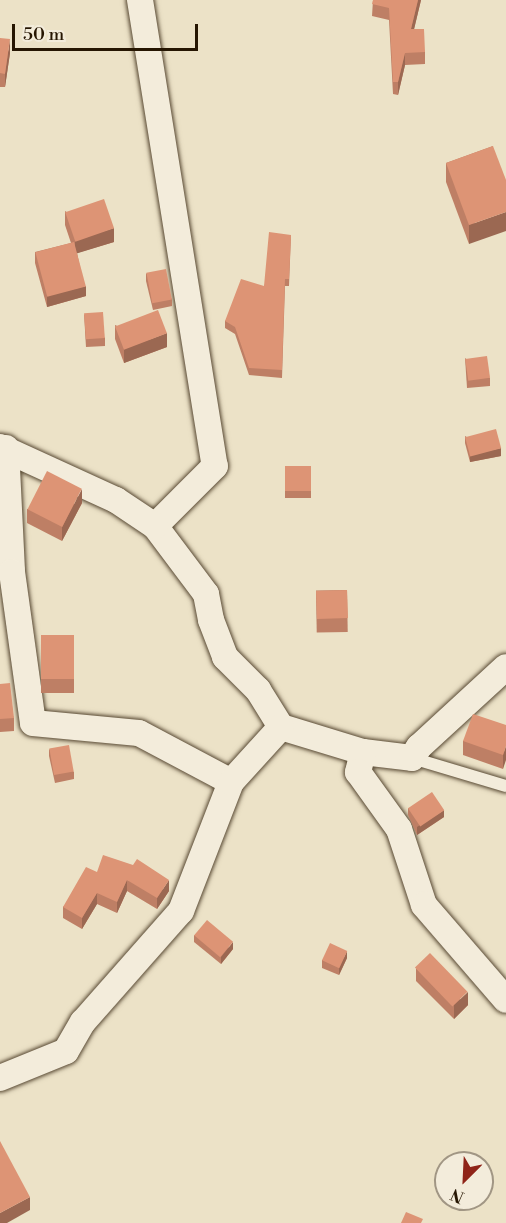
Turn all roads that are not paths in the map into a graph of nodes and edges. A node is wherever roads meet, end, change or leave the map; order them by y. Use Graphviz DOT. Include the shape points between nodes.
graph roads {
  1 [pos="140,0"];
  2 [pos="3,448"];
  3 [pos="155,526"];
  4 [pos="506,667"];
  5 [pos="281,727"];
  6 [pos="363,752"];
  7 [pos="412,758"];
  8 [pos="231,782"];
  9 [pos="506,786"];
  10 [pos="506,1000"];
  11 [pos="0,1078"];
  1 -- 3 [label="street" via="216,466"];
  2 -- 3 [label="street" via="116,500"];
  2 -- 8 [label="street" via="12,572 33,723 139,733"];
  3 -- 5 [label="street" via="206,594 225,657 258,690"];
  4 -- 7 [label="street" via="427,739"];
  5 -- 6 [label="street"];
  5 -- 8 [label="street"];
  6 -- 7 [label="street"];
  6 -- 10 [label="street" via="358,772 399,829 424,905"];
  7 -- 9 [label="lane"];
  8 -- 11 [label="street" via="181,911 83,1022 66,1051"];
}
